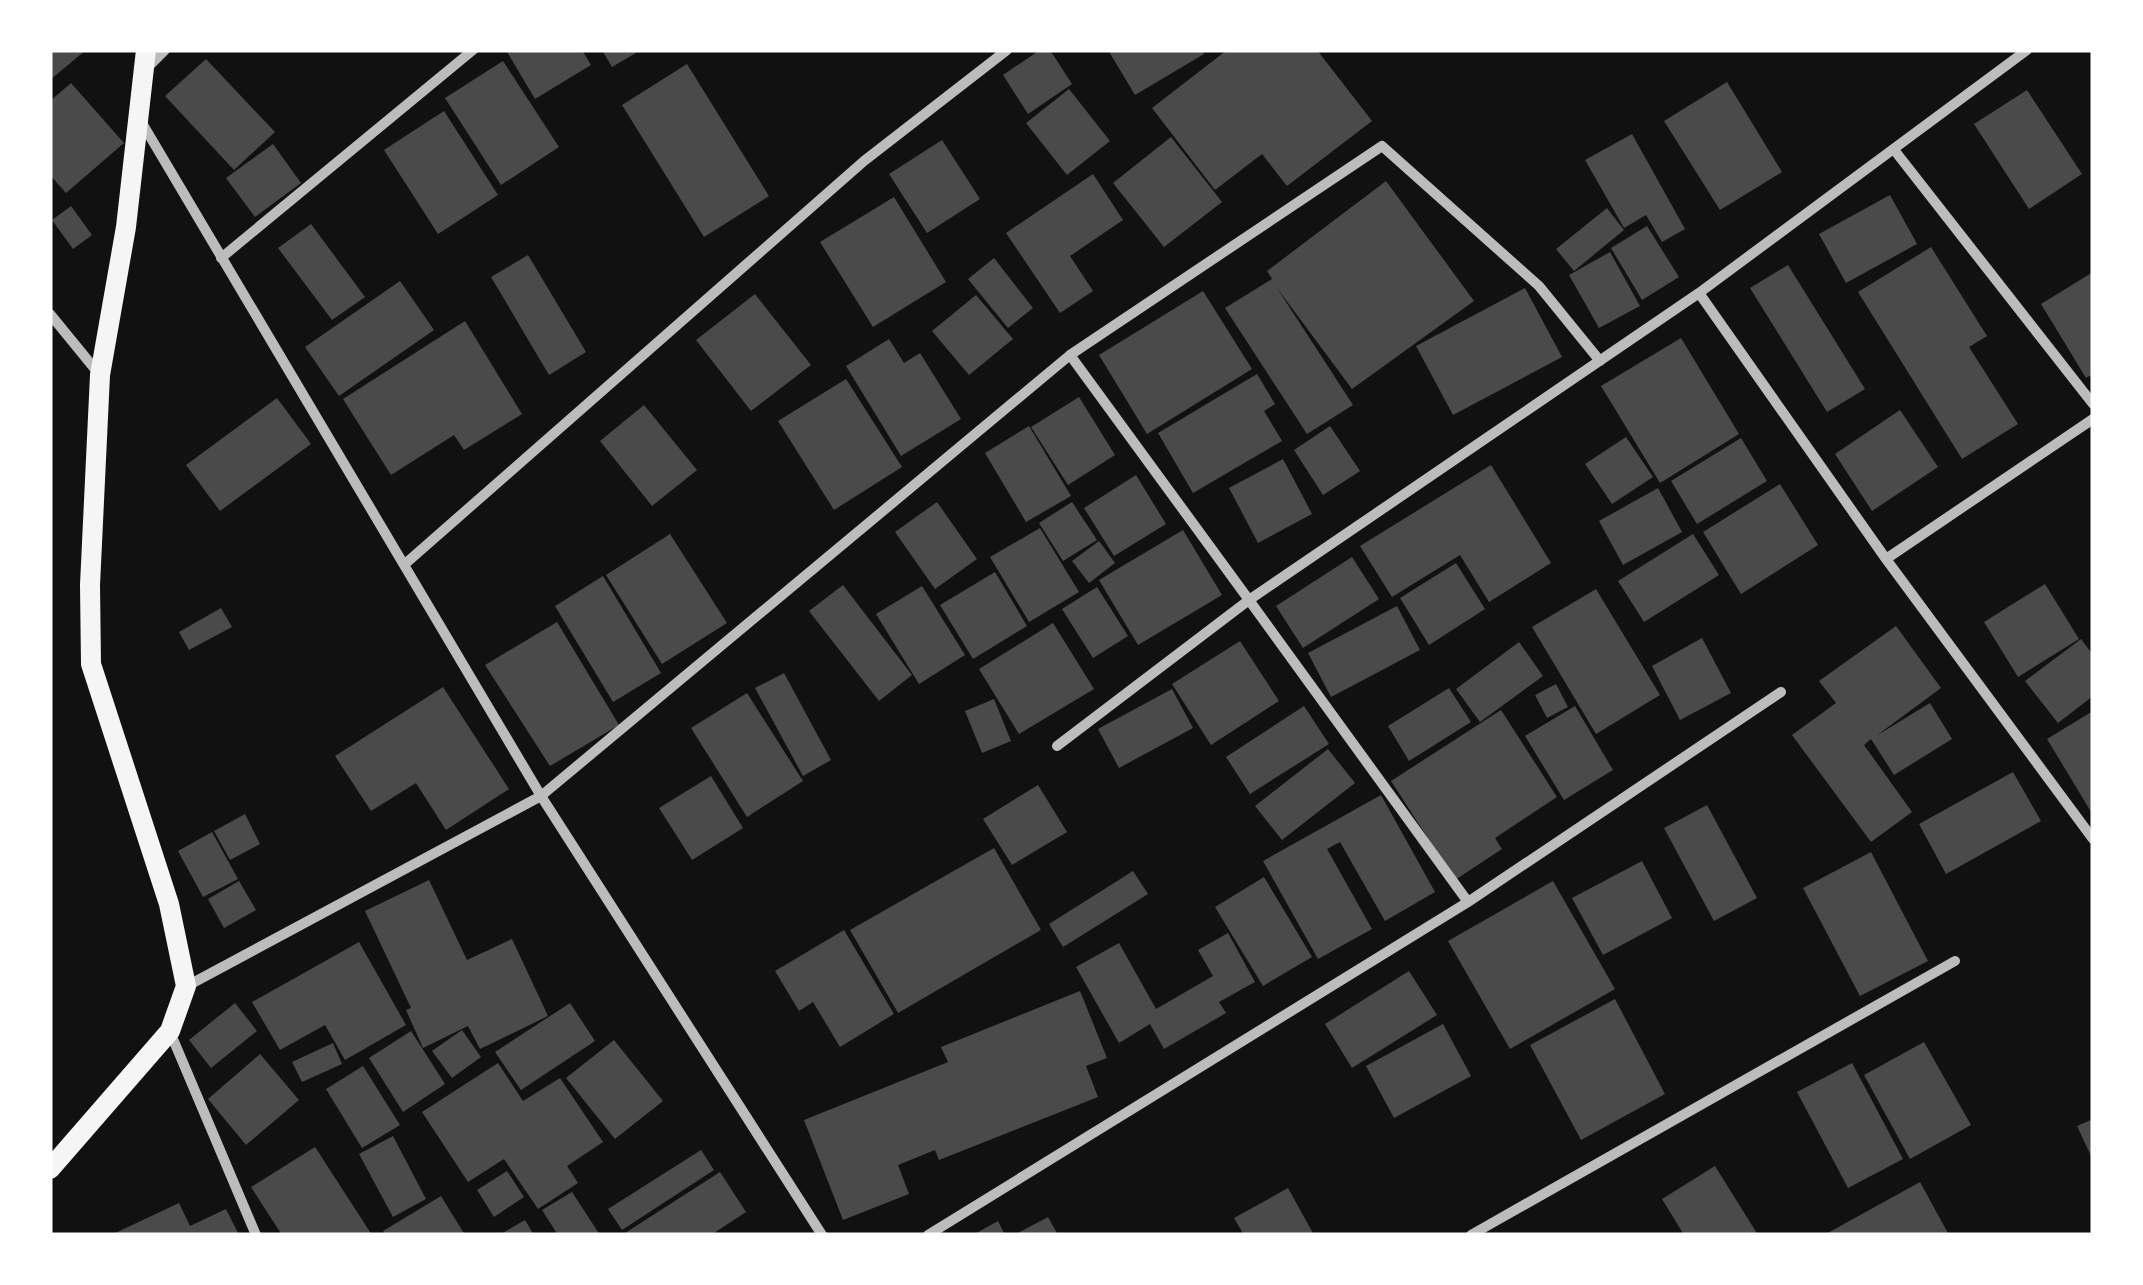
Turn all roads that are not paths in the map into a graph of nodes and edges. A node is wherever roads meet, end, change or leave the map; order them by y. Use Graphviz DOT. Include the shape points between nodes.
graph roads {
  1 [pos="165,50"];
  2 [pos="472,50"];
  3 [pos="1007,50"];
  4 [pos="2027,50"];
  5 [pos="145,61"];
  6 [pos="139,118"];
  7 [pos="1895,151"];
  8 [pos="221,258"];
  9 [pos="1699,293"];
  10 [pos="50,314"];
  11 [pos="1070,355"];
  12 [pos="1600,362"];
  13 [pos="100,375"];
  14 [pos="2093,404"];
  15 [pos="2093,419"];
  16 [pos="1886,559"];
  17 [pos="405,564"];
  18 [pos="1249,600"];
  19 [pos="1781,692"];
  20 [pos="1057,746"];
  21 [pos="541,796"];
  22 [pos="2093,839"];
  23 [pos="1468,902"];
  24 [pos="1955,961"];
  25 [pos="186,986"];
  26 [pos="170,1031"];
  27 [pos="50,1169"];
  28 [pos="256,1235"];
  29 [pos="822,1235"];
  30 [pos="928,1235"];
  31 [pos="1471,1235"];
  1 -- 5 [label="street"];
  2 -- 8 [label="street"];
  3 -- 17 [label="street" via="864,161"];
  4 -- 7 [label="street"];
  5 -- 6 [label="main road"];
  6 -- 8 [label="street"];
  6 -- 13 [label="main road"];
  7 -- 9 [label="street"];
  7 -- 14 [label="street"];
  8 -- 17 [label="street"];
  9 -- 12 [label="street"];
  9 -- 16 [label="street"];
  10 -- 13 [label="street"];
  11 -- 12 [label="street" via="1382,146 1539,286"];
  11 -- 18 [label="street"];
  11 -- 21 [label="street"];
  12 -- 18 [label="street"];
  13 -- 25 [label="main road" via="91,664 169,904"];
  15 -- 16 [label="street"];
  16 -- 22 [label="street"];
  17 -- 21 [label="street"];
  18 -- 20 [label="street"];
  18 -- 23 [label="street"];
  19 -- 23 [label="street"];
  21 -- 25 [label="street"];
  21 -- 29 [label="street"];
  23 -- 30 [label="street"];
  24 -- 31 [label="street"];
  25 -- 26 [label="main road"];
  26 -- 27 [label="main road"];
  26 -- 28 [label="street"];
}
